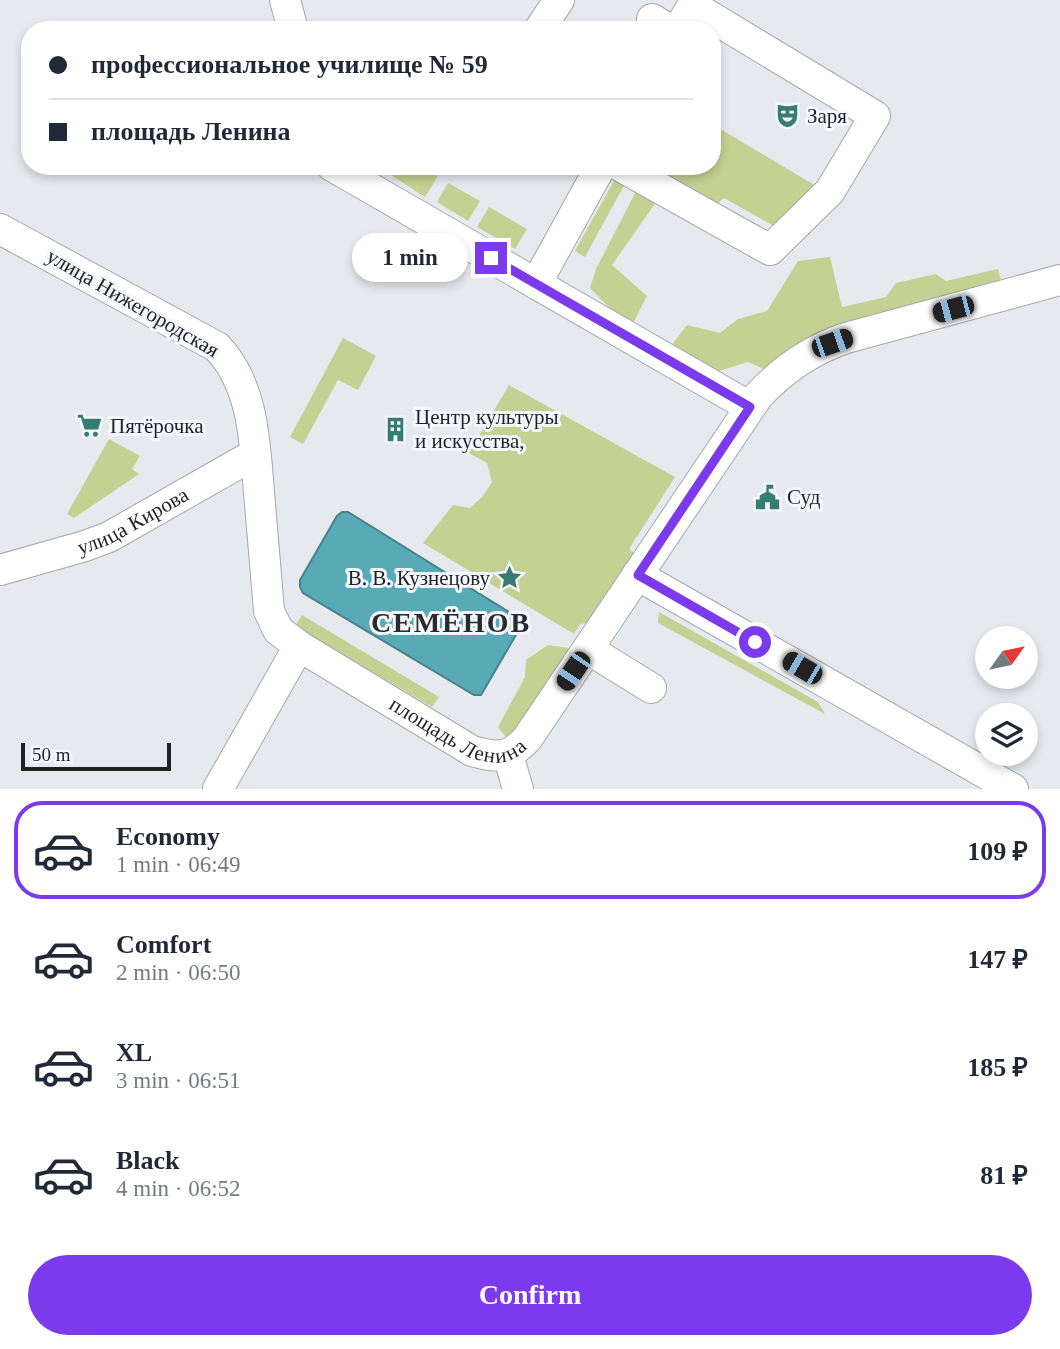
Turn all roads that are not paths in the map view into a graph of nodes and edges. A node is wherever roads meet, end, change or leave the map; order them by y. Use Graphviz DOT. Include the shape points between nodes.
graph roads {
  1 [pos="285,0"];
  2 [pos="559,0"];
  3 [pos="291,21"];
  4 [pos="545,21"];
  5 [pos="721,39"];
  6 [pos="349,175"];
  7 [pos="596,175"];
  8 [pos="636,175"];
  9 [pos="0,229"];
  10 [pos="1060,281"];
  11 [pos="536,284"];
  12 [pos="750,407"];
  13 [pos="254,446"];
  14 [pos="6,559"];
  15 [pos="638,575"];
  16 [pos="299,646"];
  17 [pos="588,649"];
  18 [pos="651,688"];
  19 [pos="508,755"];
  20 [pos="218,789"];
  21 [pos="518,789"];
  22 [pos="1013,789"];
  1 -- 3 [label="street"];
  2 -- 4 [label="street"];
  5 -- 8 [label="street" via="875,116 830,191 770,250"];
  6 -- 11 [label="street"];
  7 -- 11 [label="street"];
  9 -- 13 [label="street, улица Нижегородская" via="217,347 244,392"];
  10 -- 12 [label="street, площадь Ленина" via="832,343 782,372"];
  11 -- 12 [label="street"];
  12 -- 15 [label="street, площадь Ленина"];
  13 -- 14 [label="street, улица Кирова" via="109,537 85,547"];
  13 -- 16 [label="street, площадь Ленина" via="269,611 278,630"];
  15 -- 17 [label="street, площадь Ленина"];
  15 -- 22 [label="street"];
  16 -- 19 [label="street, площадь Ленина" via="472,751"];
  16 -- 20 [label="street"];
  17 -- 18 [label="street"];
  17 -- 19 [label="street, площадь Ленина" via="527,738"];
  19 -- 21 [label="street"];
}
